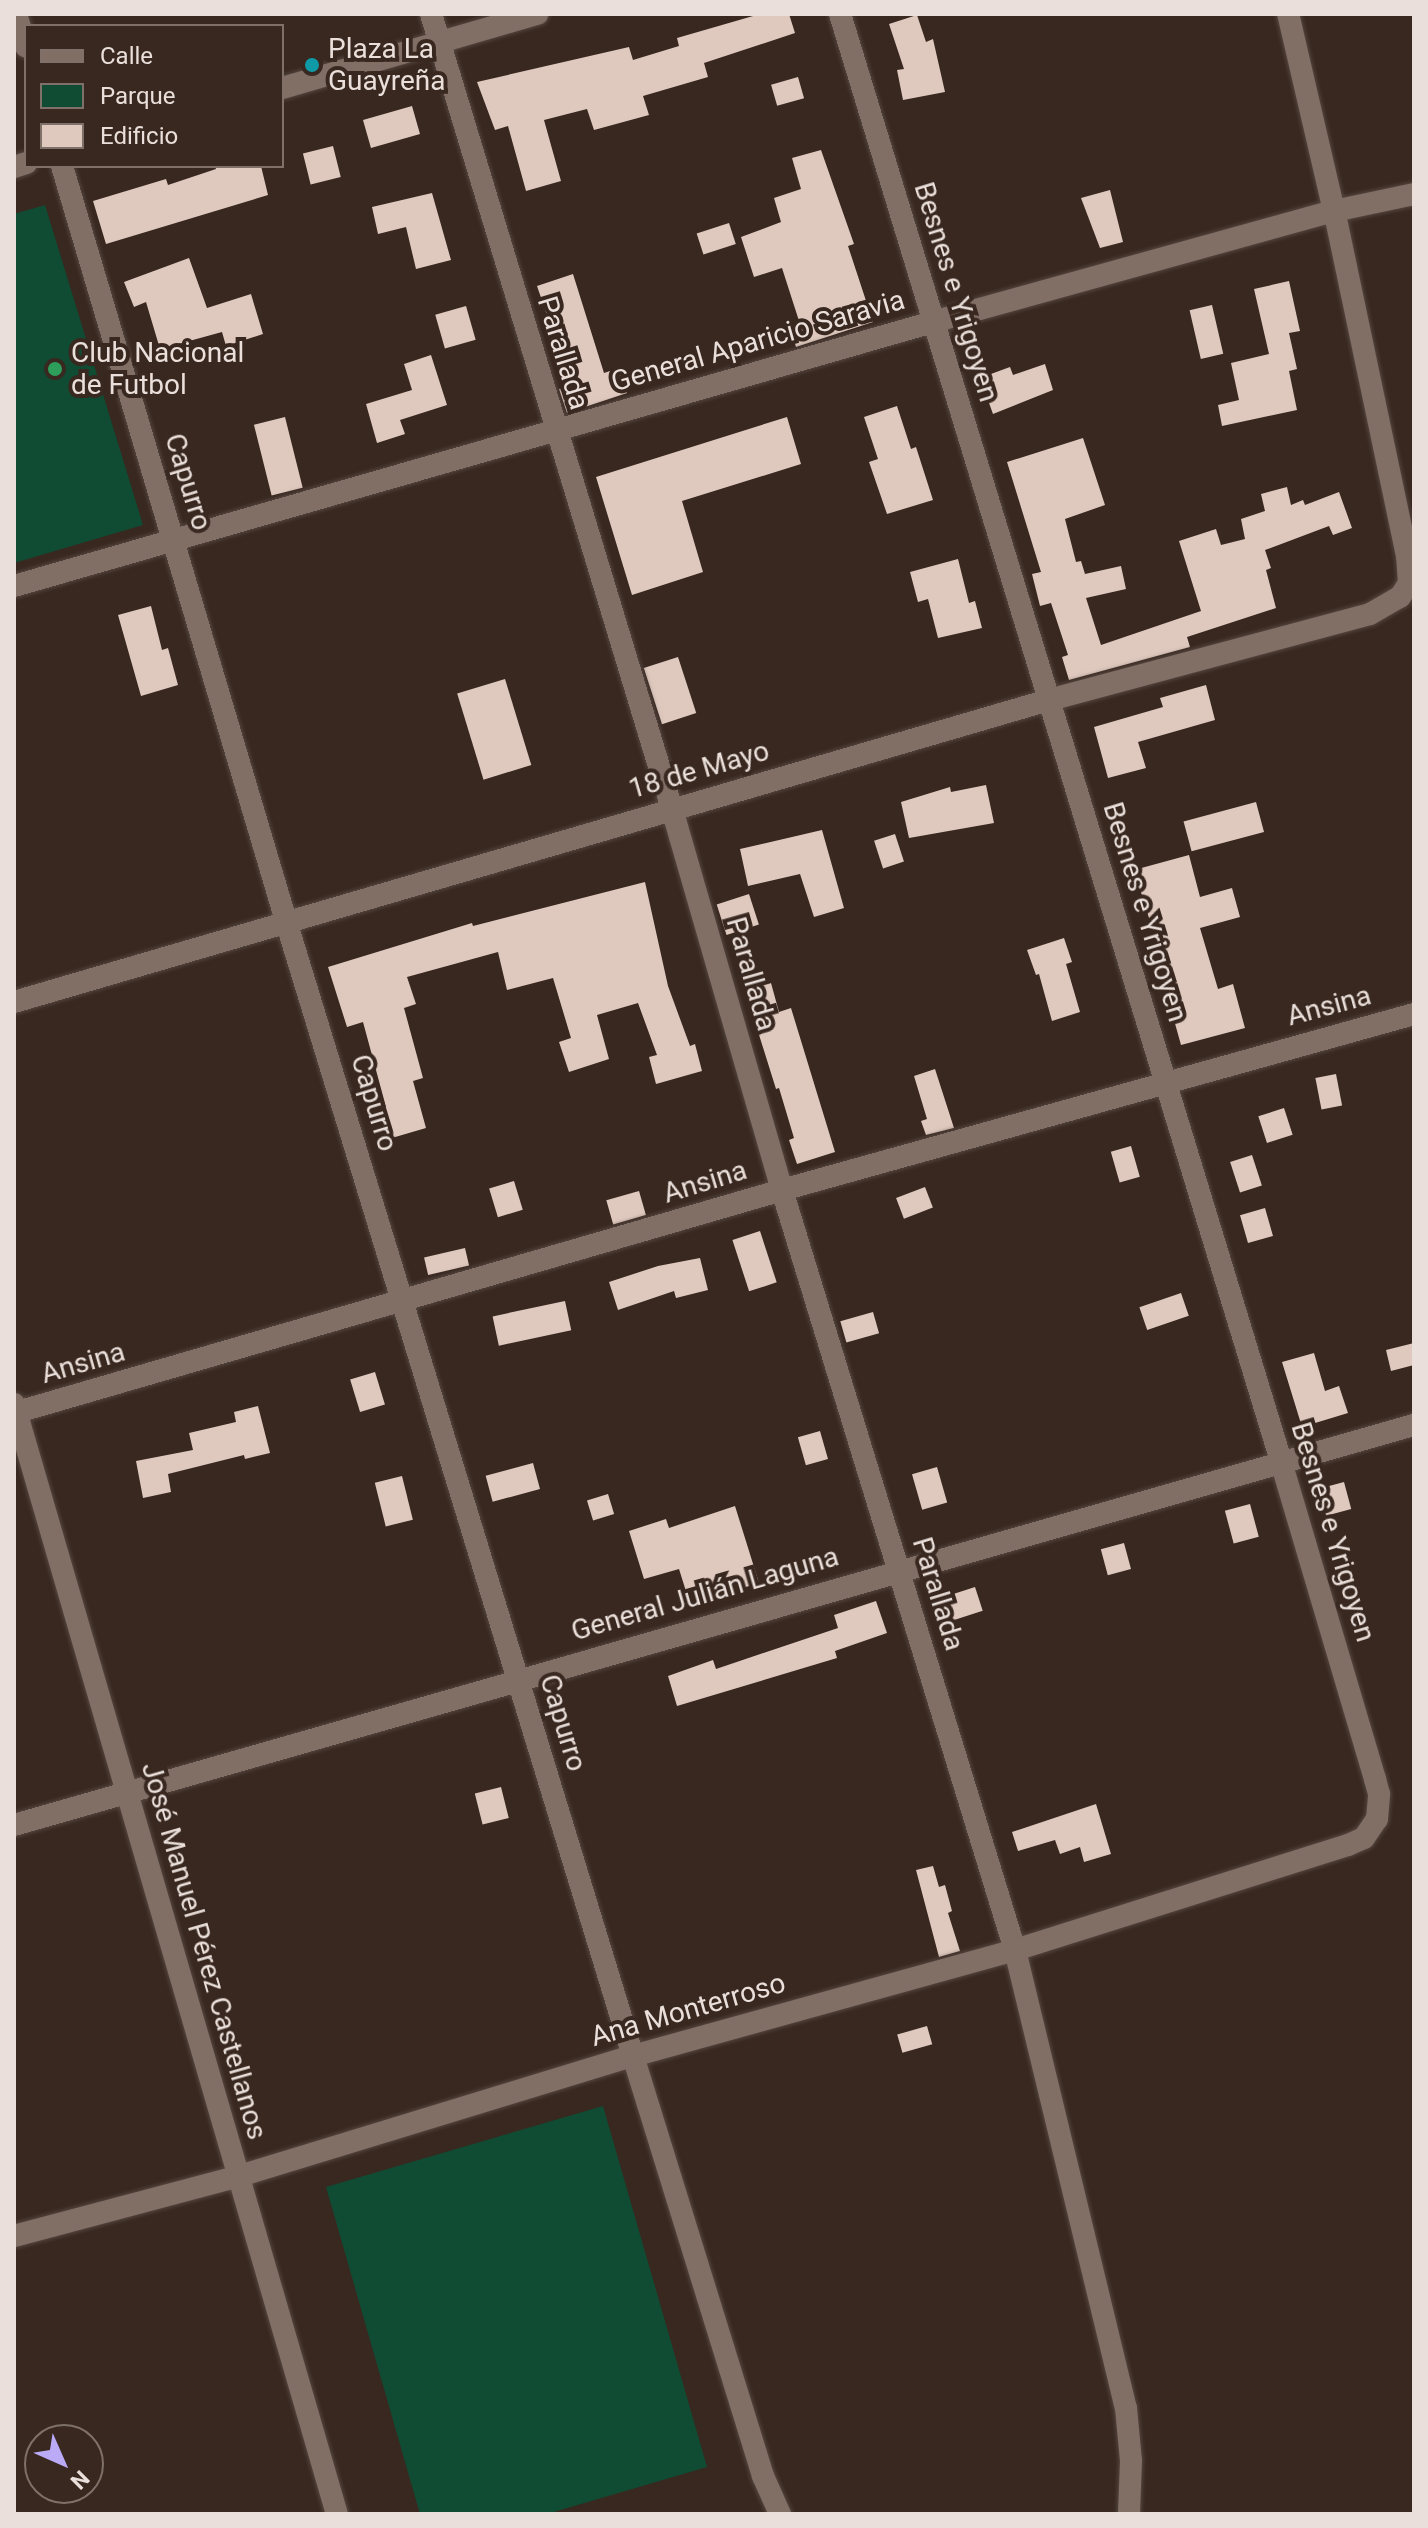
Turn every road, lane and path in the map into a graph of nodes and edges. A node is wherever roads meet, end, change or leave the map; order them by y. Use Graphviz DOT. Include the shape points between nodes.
graph roads {
  1 [pos="16,14"];
  2 [pos="431,14"];
  3 [pos="537,14"];
  4 [pos="840,14"];
  5 [pos="1288,14"];
  6 [pos="24,40"];
  7 [pos="439,43"];
  8 [pos="284,87"];
  9 [pos="63,168"];
  10 [pos="1414,194"];
  11 [pos="1334,211"];
  12 [pos="933,322"];
  13 [pos="555,431"];
  14 [pos="175,542"];
  15 [pos="14,586"];
  16 [pos="1049,700"];
  17 [pos="672,809"];
  18 [pos="286,921"];
  19 [pos="14,1002"];
  20 [pos="1414,1014"];
  21 [pos="1165,1081"];
  22 [pos="782,1190"];
  23 [pos="404,1302"];
  24 [pos="15,1410"];
  25 [pos="1414,1425"];
  26 [pos="1281,1461"];
  27 [pos="899,1570"];
  28 [pos="518,1679"];
  29 [pos="128,1792"];
  30 [pos="14,1825"];
  31 [pos="1373,1828"];
  32 [pos="1015,1950"];
  33 [pos="633,2056"];
  34 [pos="236,2177"];
  35 [pos="14,2236"];
  36 [pos="337,2514"];
  37 [pos="780,2514"];
  38 [pos="1129,2514"];
  1 -- 6 [label="street"];
  2 -- 7 [label="street, Parallada"];
  3 -- 7 [label="street"];
  4 -- 12 [label="street, Besnes e Yrigoyen"];
  5 -- 11 [label="street"];
  7 -- 8 [label="street"];
  7 -- 13 [label="street, Parallada"];
  9 -- 14 [label="street, Capurro"];
  10 -- 11 [label="street, General Aparicio Saravia"];
  11 -- 12 [label="street, General Aparicio Saravia"];
  11 -- 16 [label="street, 18 de Mayo" via="1409,583 1400,597 1370,614"];
  12 -- 13 [label="street, General Aparicio Saravia"];
  12 -- 16 [label="street, Besnes e Yrigoyen"];
  13 -- 14 [label="street, General Aparicio Saravia"];
  13 -- 17 [label="street, Parallada"];
  14 -- 15 [label="street, General Aparicio Saravia"];
  14 -- 18 [label="street, Capurro"];
  16 -- 17 [label="street, 18 de Mayo"];
  16 -- 21 [label="street, Besnes e Yrigoyen"];
  17 -- 18 [label="street, 18 de Mayo"];
  17 -- 22 [label="street, Parallada"];
  18 -- 19 [label="street, 18 de Mayo"];
  18 -- 23 [label="street, Capurro"];
  20 -- 21 [label="street, Ansina"];
  21 -- 22 [label="street, Ansina"];
  21 -- 26 [label="street, Besnes e Yrigoyen"];
  22 -- 23 [label="street, Ansina"];
  22 -- 27 [label="street, Parallada"];
  23 -- 24 [label="street, Ansina"];
  23 -- 28 [label="street, Capurro"];
  24 -- 29 [label="street, José Manuel Pérez Castellanos"];
  25 -- 26 [label="street, General Julián Laguna"];
  26 -- 27 [label="street, General Julián Laguna"];
  26 -- 31 [label="street, Besnes e Yrigoyen" via="1379,1794"];
  27 -- 28 [label="street, General Julián Laguna"];
  27 -- 32 [label="street, Parallada"];
  28 -- 29 [label="street, General Julián Laguna"];
  28 -- 33 [label="street, Capurro"];
  29 -- 30 [label="street, General Julián Laguna"];
  29 -- 34 [label="street, José Manuel Pérez Castellanos"];
  31 -- 32 [label="street, Ana Monterroso" via="1348,1845"];
  32 -- 33 [label="street, Ana Monterroso"];
  32 -- 38 [label="street, Parallada" via="1126,2408"];
  33 -- 34 [label="street, Ana Monterroso"];
  33 -- 37 [label="street, Capurro" via="763,2476"];
  34 -- 35 [label="street, Ana Monterroso"];
  34 -- 36 [label="street, José Manuel Pérez Castellanos"];
}
